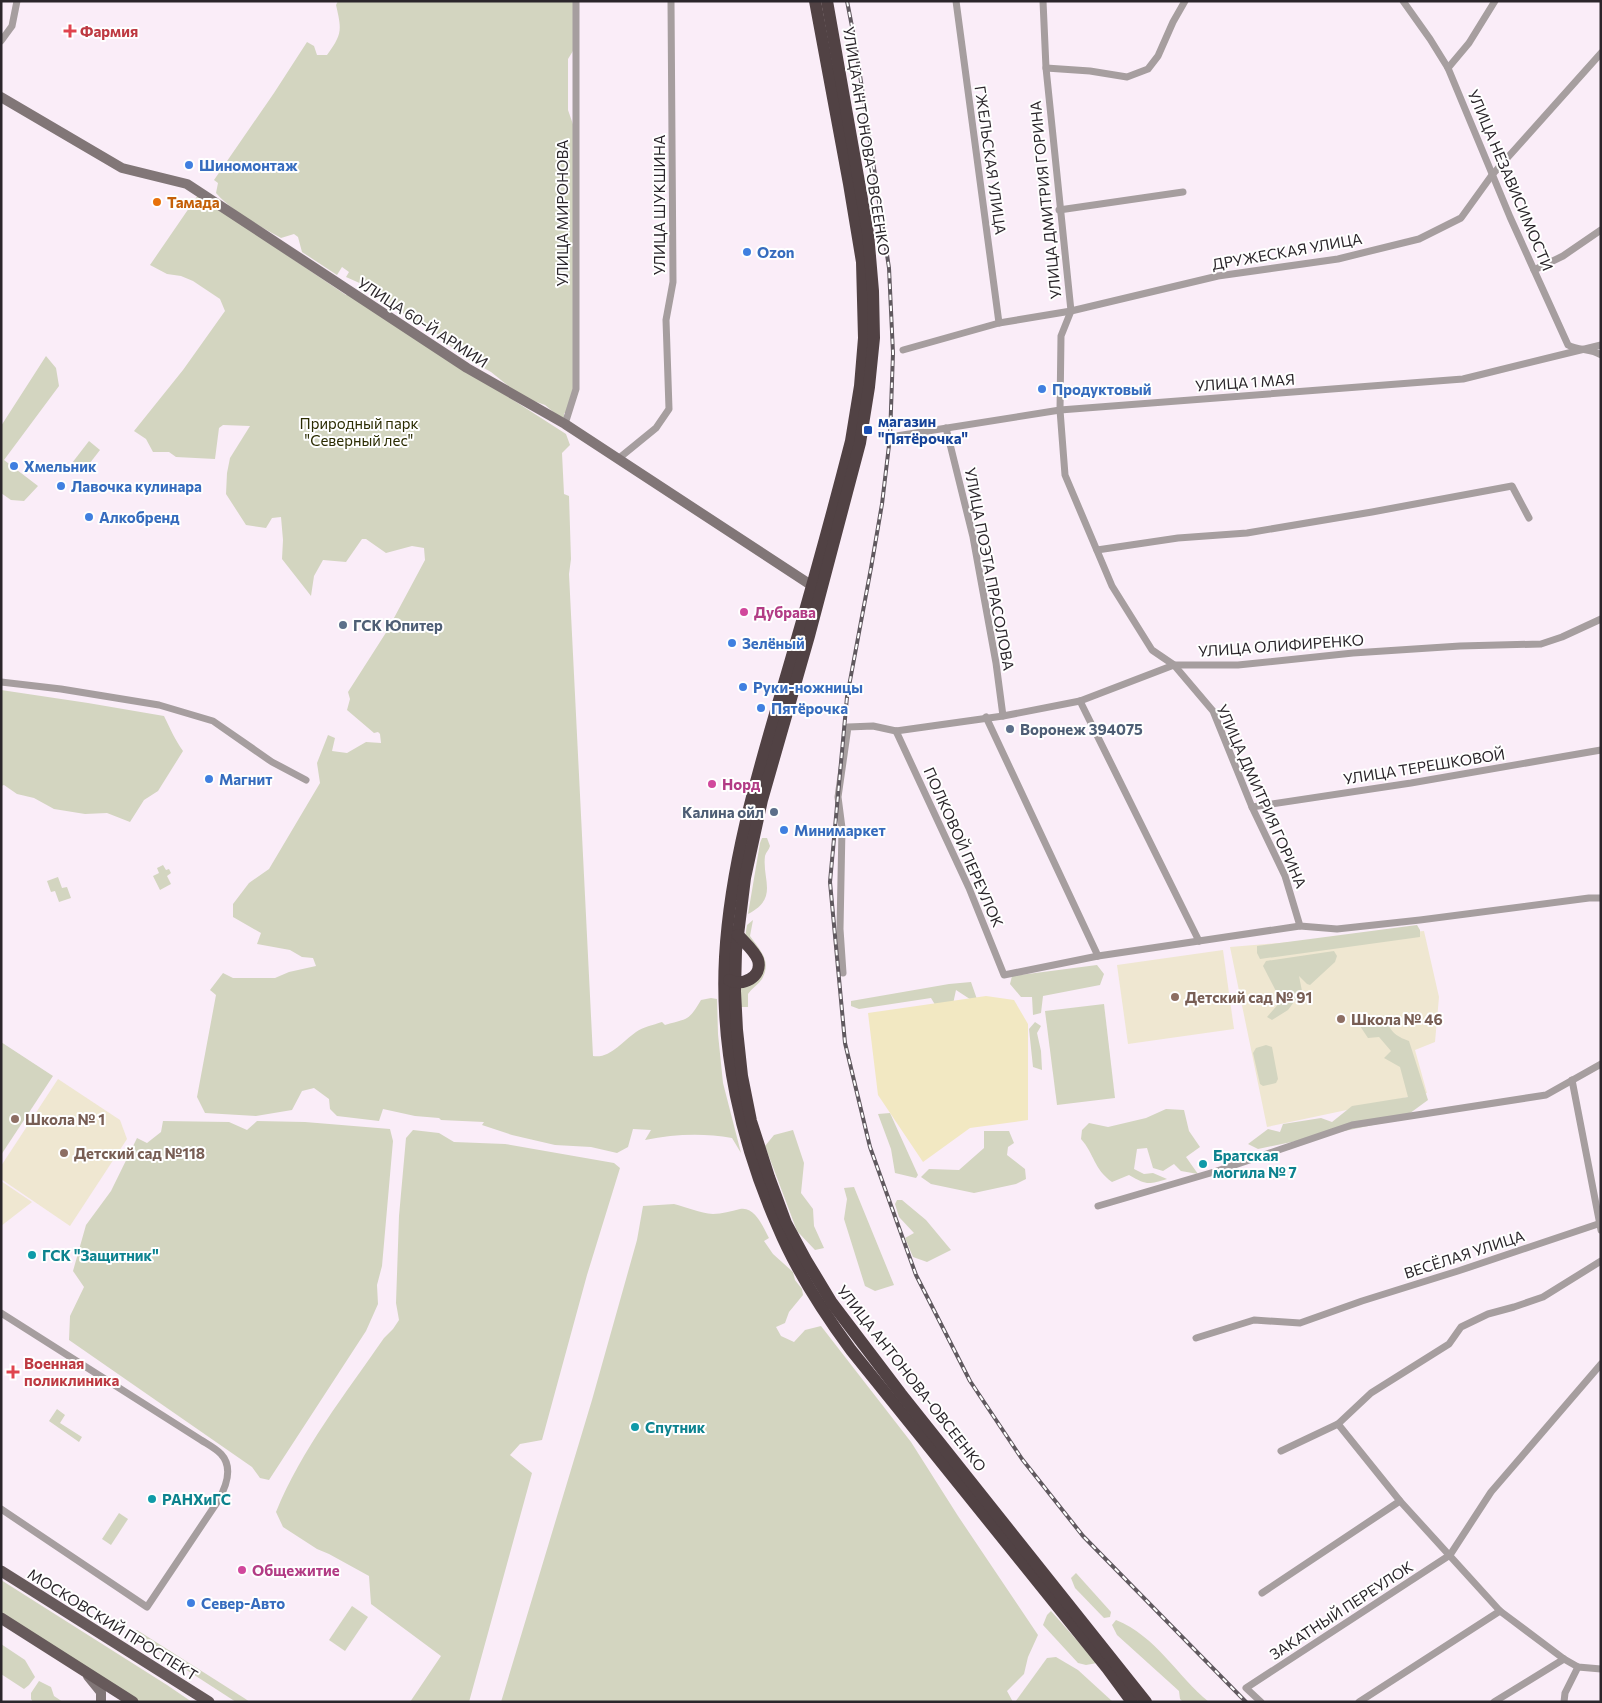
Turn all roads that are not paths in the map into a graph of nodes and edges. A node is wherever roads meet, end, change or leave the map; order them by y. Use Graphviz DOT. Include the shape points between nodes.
graph roads {
  1 [pos="17,1"];
  2 [pos="576,1"];
  3 [pos="671,1"];
  4 [pos="815,1"];
  5 [pos="827,1"];
  6 [pos="956,1"];
  7 [pos="1043,1"];
  8 [pos="1185,1"];
  9 [pos="1403,1"];
  10 [pos="1495,1"];
  11 [pos="1,41"];
  12 [pos="1601,53"];
  13 [pos="1046,68"];
  14 [pos="1448,68"];
  15 [pos="1,96"];
  16 [pos="1492,175"];
  17 [pos="1183,192"];
  18 [pos="1059,210"];
  19 [pos="1601,230"];
  20 [pos="1534,270"];
  21 [pos="1071,312"];
  22 [pos="999,323"];
  23 [pos="1601,345"];
  24 [pos="903,350"];
  25 [pos="1584,350"];
  26 [pos="1601,355"];
  27 [pos="867,365"];
  28 [pos="1060,410"];
  29 [pos="565,424"];
  30 [pos="946,428"];
  31 [pos="890,437"];
  32 [pos="618,459"];
  33 [pos="1528,518"];
  34 [pos="1097,550"];
  35 [pos="816,589"];
  36 [pos="1601,619"];
  37 [pos="1174,665"];
  38 [pos="1,682"];
  39 [pos="1080,701"];
  40 [pos="1003,716"];
  41 [pos="986,717"];
  42 [pos="896,731"];
  43 [pos="1601,750"];
  44 [pos="306,780"];
  45 [pos="1252,807"];
  46 [pos="1601,898"];
  47 [pos="1300,926"];
  48 [pos="738,935"];
  49 [pos="1199,941"];
  50 [pos="1098,956"];
  51 [pos="843,973"];
  52 [pos="724,974"];
  53 [pos="736,983"];
  54 [pos="1601,1064"];
  55 [pos="1572,1080"];
  56 [pos="1098,1206"];
  57 [pos="1600,1227"];
  58 [pos="1601,1261"];
  59 [pos="1,1314"];
  60 [pos="1196,1338"];
  61 [pos="1601,1364"];
  62 [pos="1338,1424"];
  63 [pos="1281,1451"];
  64 [pos="1400,1501"];
  65 [pos="1,1509"];
  66 [pos="1450,1555"];
  67 [pos="1,1571"];
  68 [pos="1262,1593"];
  69 [pos="1500,1612"];
  70 [pos="1,1618"];
  71 [pos="1564,1659"];
  72 [pos="78,1667"];
  73 [pos="1578,1667"];
  74 [pos="1601,1669"];
  75 [pos="101,1702"];
  76 [pos="133,1702"];
  77 [pos="208,1702"];
  78 [pos="1132,1702"];
  79 [pos="1146,1702"];
  80 [pos="1261,1702"];
  81 [pos="1359,1702"];
  82 [pos="1494,1702"];
  83 [pos="1564,1702"];
  1 -- 11 [label="street" via="12,26"];
  2 -- 29 [label="street, УЛИЦА МИРОНОВА" via="576,389"];
  3 -- 32 [label="street, УЛИЦА ШУКШИНА" via="673,282 666,320 669,408 656,428"];
  4 -- 27 [label="highway, УЛИЦА АНТОНОВА-ОВСЕЕНКО" via="862,262"];
  5 -- 27 [label="highway, УЛИЦА АНТОНОВА-ОВСЕЕНКО" via="868,233 874,338"];
  6 -- 22 [label="street, ГЖЕЛЬСКАЯ УЛИЦА"];
  7 -- 13 [label="street, УЛИЦА ДМИТРИЯ ГОРИНА"];
  8 -- 13 [label="street" via="1158,56 1148,69 1127,77"];
  9 -- 14 [label="street, УЛИЦА НЕЗАВИСИМОСТИ"];
  10 -- 14 [label="street" via="1469,43"];
  12 -- 16 [label="street, ДРУЖЕСКАЯ УЛИЦА"];
  13 -- 18 [label="street, УЛИЦА ДМИТРИЯ ГОРИНА"];
  14 -- 16 [label="street, УЛИЦА НЕЗАВИСИМОСТИ"];
  15 -- 29 [label="street, УЛИЦА 60-Й АРМИИ" via="122,168 187,184 467,368"];
  16 -- 20 [label="street, УЛИЦА НЕЗАВИСИМОСТИ"];
  16 -- 21 [label="street, ДРУЖЕСКАЯ УЛИЦА" via="1460,218 1419,239 1338,259 1218,276"];
  17 -- 18 [label="street"];
  18 -- 21 [label="street, УЛИЦА ДМИТРИЯ ГОРИНА"];
  19 -- 20 [label="street" via="1563,256"];
  20 -- 25 [label="street, УЛИЦА НЕЗАВИСИМОСТИ" via="1568,345"];
  21 -- 22 [label="street, ДРУЖЕСКАЯ УЛИЦА"];
  21 -- 28 [label="street, УЛИЦА ДМИТРИЯ ГОРИНА" via="1061,336"];
  22 -- 24 [label="street, ДРУЖЕСКАЯ УЛИЦА"];
  23 -- 25 [label="street, УЛИЦА 1 МАЯ"];
  25 -- 26 [label="street, УЛИЦА НЕЗАВИСИМОСТИ" via="1593,350"];
  25 -- 28 [label="street, УЛИЦА 1 МАЯ" via="1463,379"];
  27 -- 35 [label="highway, УЛИЦА АНТОНОВА-ОВСЕЕНКО" via="860,443"];
  28 -- 30 [label="street, УЛИЦА 1 МАЯ"];
  28 -- 34 [label="street, УЛИЦА ДМИТРИЯ ГОРИНА" via="1065,475"];
  29 -- 32 [label="street, УЛИЦА 60-Й АРМИИ"];
  30 -- 31 [label="street, УЛИЦА 1 МАЯ"];
  30 -- 40 [label="street, УЛИЦА ПОЭТА ПРАСОЛОВА" via="973,537"];
  32 -- 35 [label="street, УЛИЦА 60-Й АРМИИ"];
  33 -- 34 [label="street" via="1512,486 1247,533 1178,538"];
  34 -- 37 [label="street, УЛИЦА ДМИТРИЯ ГОРИНА" via="1112,586 1152,650"];
  35 -- 48 [label="highway, УЛИЦА АНТОНОВА-ОВСЕЕНКО" via="752,838"];
  35 -- 52 [label="highway, УЛИЦА АНТОНОВА-ОВСЕЕНКО" via="742,836"];
  36 -- 37 [label="street, УЛИЦА ОЛИФИРЕНКО" via="1541,644 1450,646 1238,665"];
  37 -- 39 [label="street, УЛИЦА ОЛИФИРЕНКО"];
  37 -- 45 [label="street, УЛИЦА ДМИТРИЯ ГОРИНА" via="1213,712"];
  38 -- 44 [label="street" via="159,705 212,721 272,762"];
  39 -- 40 [label="street, УЛИЦА ОЛИФИРЕНКО"];
  39 -- 49 [label="street"];
  40 -- 41 [label="street, УЛИЦА ОЛИФИРЕНКО"];
  41 -- 42 [label="street, УЛИЦА ОЛИФИРЕНКО"];
  41 -- 50 [label="street"];
  42 -- 50 [label="street, ПОЛКОВОЙ ПЕРЕУЛОК" via="969,888 1004,975"];
  42 -- 51 [label="street, УЛИЦА ОЛИФИРЕНКО" via="873,726 848,727 838,797 842,828 840,929"];
  43 -- 45 [label="street, УЛИЦА ТЕРЕШКОВОЙ"];
  45 -- 47 [label="street, УЛИЦА ДМИТРИЯ ГОРИНА" via="1285,876"];
  46 -- 47 [label="street" via="1337,929"];
  47 -- 49 [label="street"];
  48 -- 53 [label="highway, УЛИЦА АНТОНОВА-ОВСЕЕНКО"];
  48 -- 53 [label="highway" via="758,963 751,979"];
  49 -- 50 [label="street"];
  52 -- 53 [label="highway"];
  52 -- 78 [label="highway, УЛИЦА АНТОНОВА-ОВСЕЕНКО" via="732,1079 742,1125 778,1227 797,1266 851,1350"];
  53 -- 79 [label="highway, УЛИЦА АНТОНОВА-ОВСЕЕНКО" via="742,1076 751,1121 786,1223 806,1260 832,1303 885,1373"];
  54 -- 55 [label="street"];
  55 -- 56 [label="street" via="1546,1095 1352,1125 1214,1172"];
  55 -- 57 [label="street, ВЕСЁЛАЯ УЛИЦА"];
  57 -- 60 [label="street, ВЕСЁЛАЯ УЛИЦА" via="1300,1323 1254,1320"];
  58 -- 62 [label="street" via="1543,1297 1488,1314 1461,1327 1449,1344 1371,1393"];
  59 -- 65 [label="street" via="222,1455 229,1472 226,1487 147,1607"];
  61 -- 66 [label="street" via="1491,1492"];
  62 -- 63 [label="street"];
  62 -- 64 [label="street"];
  64 -- 66 [label="street"];
  64 -- 68 [label="street"];
  66 -- 69 [label="street"];
  66 -- 80 [label="street, ЗАКАТНЫЙ ПЕРЕУЛОК" via="1246,1688"];
  67 -- 77 [label="main road, МОСКОВСКИЙ ПРОСПЕКТ"];
  69 -- 71 [label="street"];
  69 -- 81 [label="street"];
  70 -- 72 [label="main road"];
  71 -- 73 [label="street"];
  71 -- 82 [label="street"];
  72 -- 75 [label="street" via="97,1687"];
  72 -- 76 [label="main road"];
  73 -- 74 [label="street"];
  73 -- 83 [label="street"];
}
